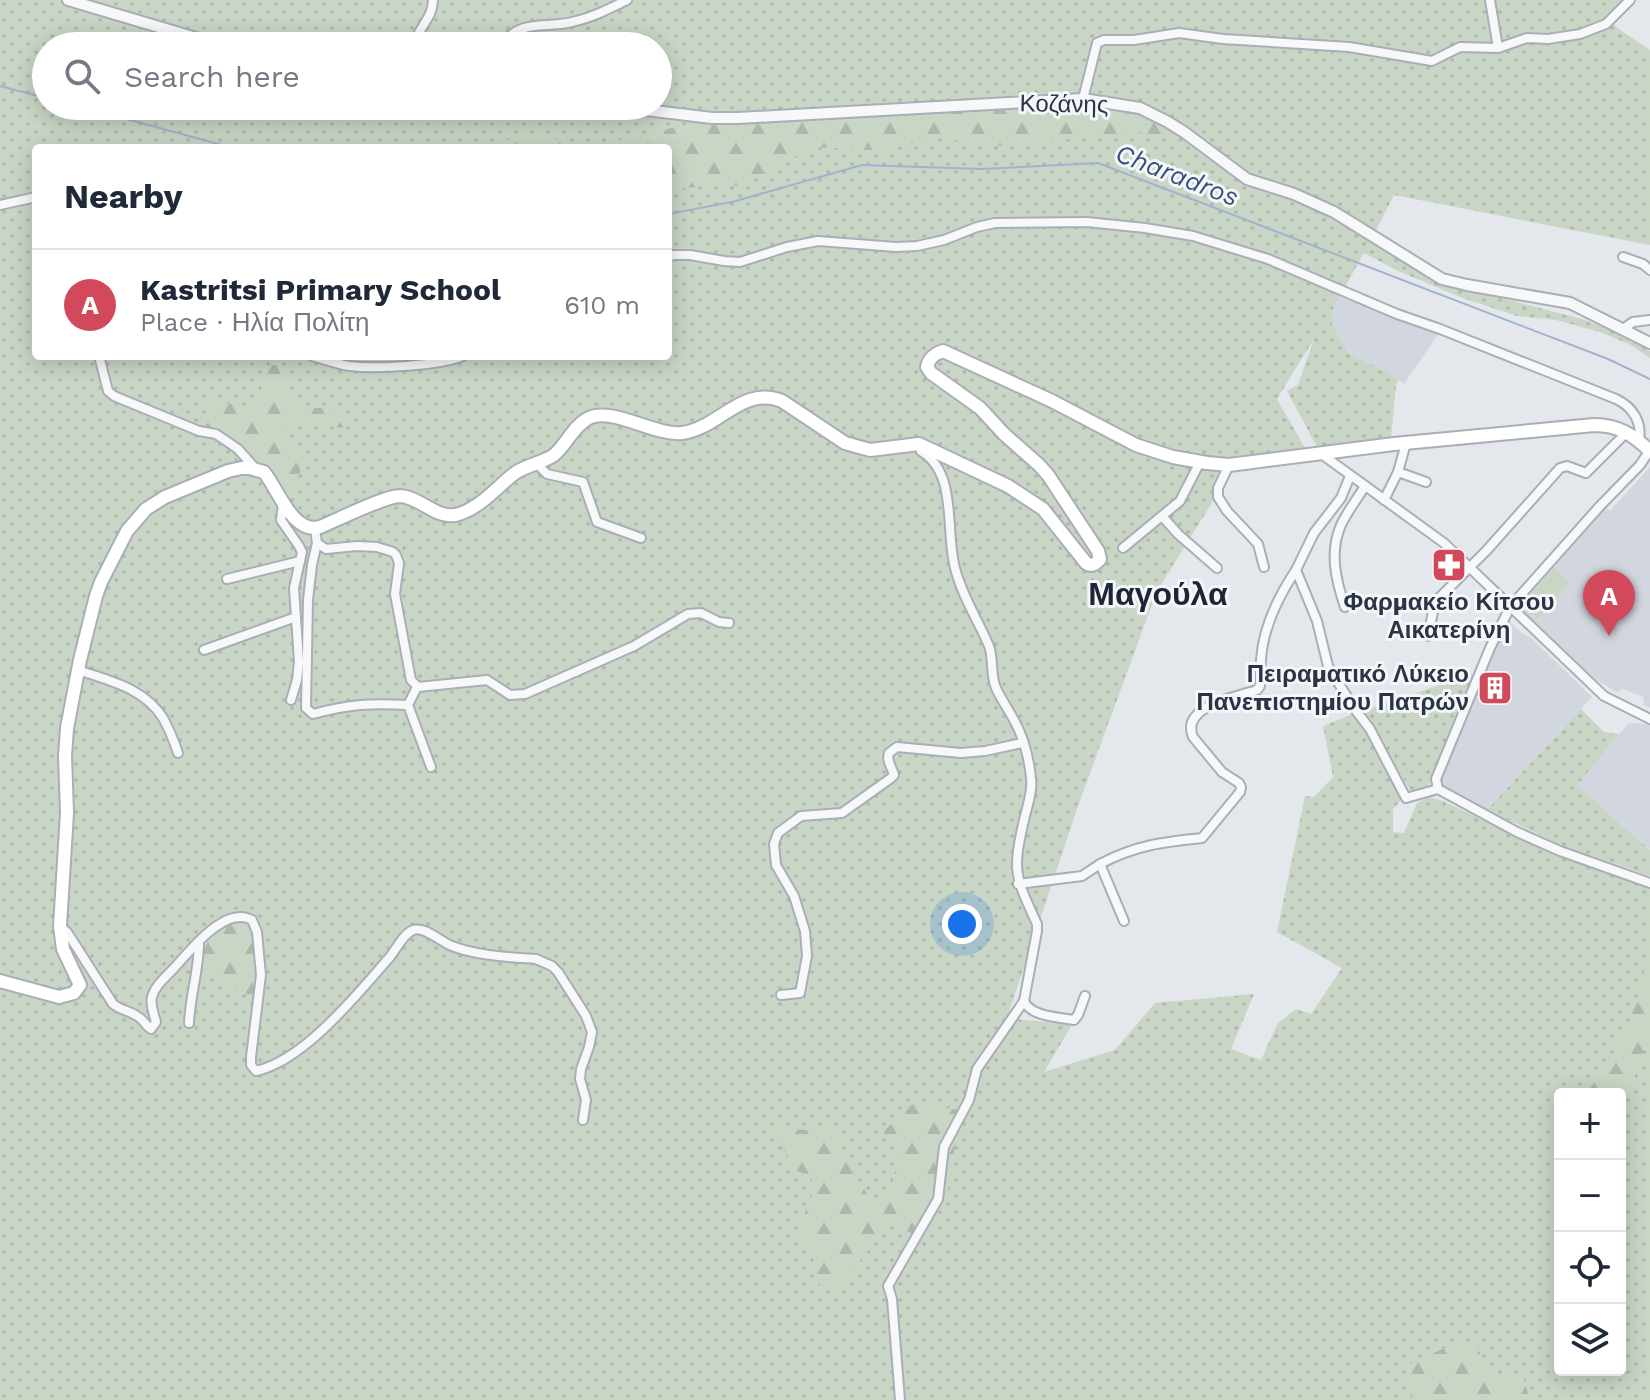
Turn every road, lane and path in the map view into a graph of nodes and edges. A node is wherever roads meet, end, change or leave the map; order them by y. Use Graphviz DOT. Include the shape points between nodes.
graph roads {
  1 [pos="68,0"];
  2 [pos="433,0"];
  3 [pos="627,0"];
  4 [pos="1490,0"];
  5 [pos="1630,0"];
  6 [pos="176,32"];
  7 [pos="419,32"];
  8 [pos="514,32"];
  9 [pos="1498,48"];
  10 [pos="1083,99"];
  11 [pos="672,113"];
  12 [pos="32,198"];
  13 [pos="0,205"];
  14 [pos="672,255"];
  15 [pos="1623,257"];
  16 [pos="1650,270"];
  17 [pos="1650,320"];
  18 [pos="1623,329"];
  19 [pos="1650,343"];
  20 [pos="98,360"];
  21 [pos="328,360"];
  22 [pos="448,360"];
  23 [pos="1627,432"];
  24 [pos="1639,440"];
  25 [pos="1406,443"];
  26 [pos="910,444"];
  27 [pos="1650,450"];
  28 [pos="1320,453"];
  29 [pos="1200,462"];
  30 [pos="536,463"];
  31 [pos="1229,465"];
  32 [pos="256,468"];
  33 [pos="1398,472"];
  34 [pos="1350,476"];
  35 [pos="1426,482"];
  36 [pos="1365,486"];
  37 [pos="1384,500"];
  38 [pos="284,503"];
  39 [pos="1162,516"];
  40 [pos="315,529"];
  41 [pos="641,538"];
  42 [pos="317,543"];
  43 [pos="1123,548"];
  44 [pos="300,561"];
  45 [pos="1264,567"];
  46 [pos="1217,568"];
  47 [pos="1470,568"];
  48 [pos="1296,570"];
  49 [pos="227,579"];
  50 [pos="1345,607"];
  51 [pos="1510,607"];
  52 [pos="296,617"];
  53 [pos="729,623"];
  54 [pos="1428,636"];
  55 [pos="204,650"];
  56 [pos="78,670"];
  57 [pos="417,687"];
  58 [pos="291,700"];
  59 [pos="408,705"];
  60 [pos="1650,719"];
  61 [pos="1022,743"];
  62 [pos="178,753"];
  63 [pos="431,767"];
  64 [pos="1438,789"];
  65 [pos="1100,864"];
  66 [pos="1650,883"];
  67 [pos="1018,884"];
  68 [pos="1124,921"];
  69 [pos="60,926"];
  70 [pos="199,941"];
  71 [pos="0,981"];
  72 [pos="781,995"];
  73 [pos="1085,996"];
  74 [pos="1024,1001"];
  75 [pos="189,1023"];
  76 [pos="583,1120"];
  77 [pos="900,1400"];
  1 -- 6 [label="street"];
  2 -- 7 [label="street"];
  3 -- 8 [label="street" via="572,23"];
  4 -- 9 [label="street"];
  5 -- 9 [label="street" via="1593,30 1527,38"];
  9 -- 10 [label="street" via="1460,47 1432,61 1349,47 1179,33 1104,40 1097,43"];
  10 -- 11 [label="street, Κοζάνης" via="738,118"];
  10 -- 18 [label="street, Κοζάνης" via="1150,112 1247,179 1334,212 1442,279 1570,303"];
  12 -- 13 [label="street"];
  14 -- 24 [label="street" via="740,262 818,241 917,246 995,223 1087,222 1193,236 1268,259 1616,399 1638,420"];
  15 -- 16 [label="street"];
  17 -- 18 [label="street"];
  18 -- 19 [label="street, Κοζάνης"];
  20 -- 32 [label="street" via="114,396 216,434"];
  21 -- 22 [label="street" via="373,367"];
  23 -- 24 [label="main road"];
  23 -- 25 [label="main road" via="1594,425"];
  23 -- 47 [label="street" via="1586,473 1560,468"];
  24 -- 27 [label="main road"];
  25 -- 28 [label="main road"];
  25 -- 33 [label="street"];
  26 -- 29 [label="main road" via="932,449 1008,486 1043,509 1088,565 1099,555 1048,475 980,408 934,377 927,367 931,357 943,351 1136,445"];
  26 -- 30 [label="main road" via="856,447 782,401 764,397 742,402 680,433 589,417 552,456"];
  26 -- 61 [label="street" via="927,454 945,480 957,576 990,652 994,684"];
  27 -- 51 [label="street"];
  28 -- 31 [label="main road"];
  28 -- 34 [label="street"];
  29 -- 31 [label="main road"];
  29 -- 39 [label="street" via="1180,501"];
  30 -- 40 [label="main road" via="457,515 392,496"];
  30 -- 41 [label="street" via="547,474 583,482 597,522"];
  31 -- 45 [label="street" via="1218,497 1257,542"];
  32 -- 38 [label="main road"];
  32 -- 56 [label="main road" via="228,471 146,509 127,531 101,582"];
  33 -- 35 [label="street"];
  33 -- 37 [label="street"];
  34 -- 36 [label="street"];
  34 -- 48 [label="street"];
  36 -- 37 [label="street"];
  36 -- 50 [label="street" via="1334,544"];
  37 -- 47 [label="street"];
  38 -- 40 [label="main road" via="303,526"];
  38 -- 44 [label="street" via="281,520 302,552"];
  39 -- 43 [label="street"];
  39 -- 46 [label="street"];
  40 -- 42 [label="street"];
  42 -- 57 [label="street" via="326,549 377,547 396,555 397,603 411,680"];
  42 -- 59 [label="street" via="308,600 306,708 313,714 369,703"];
  44 -- 49 [label="street"];
  44 -- 52 [label="street" via="294,588"];
  47 -- 51 [label="street"];
  47 -- 54 [label="street" via="1438,600"];
  48 -- 64 [label="street" via="1328,666 1370,729 1406,798"];
  48 -- 65 [label="street" via="1269,623 1260,686 1202,709 1190,723 1193,737 1222,772 1239,783 1240,792 1202,838 1146,845"];
  51 -- 60 [label="street" via="1604,696"];
  51 -- 64 [label="street" via="1436,779"];
  52 -- 55 [label="street"];
  52 -- 58 [label="street" via="299,662"];
  53 -- 57 [label="street" via="688,614 634,646 527,693 509,694 484,679"];
  56 -- 62 [label="street" via="149,700"];
  56 -- 69 [label="main road" via="65,741"];
  57 -- 59 [label="street"];
  59 -- 63 [label="street"];
  61 -- 67 [label="street" via="1031,780 1016,852"];
  61 -- 72 [label="street" via="961,753 897,747 888,756 891,778 842,813 801,816 778,833 776,865 794,896 807,956 800,993"];
  64 -- 66 [label="street" via="1517,832"];
  65 -- 67 [label="street" via="1082,876"];
  65 -- 68 [label="street"];
  67 -- 74 [label="street" via="1037,924"];
  69 -- 70 [label="street" via="113,1004 151,1029 156,1022 151,1003 155,990"];
  69 -- 71 [label="main road" via="63,949 80,985 74,993 59,997"];
  70 -- 75 [label="street"];
  70 -- 76 [label="street" via="234,918 247,917 255,924 261,975 251,1057 256,1071 307,1044 413,930 471,952 545,962 558,972 592,1032 581,1069"];
  73 -- 74 [label="street" via="1074,1020 1034,1012"];
  74 -- 77 [label="street" via="977,1069 969,1100 944,1147 938,1199 888,1286"];
}
